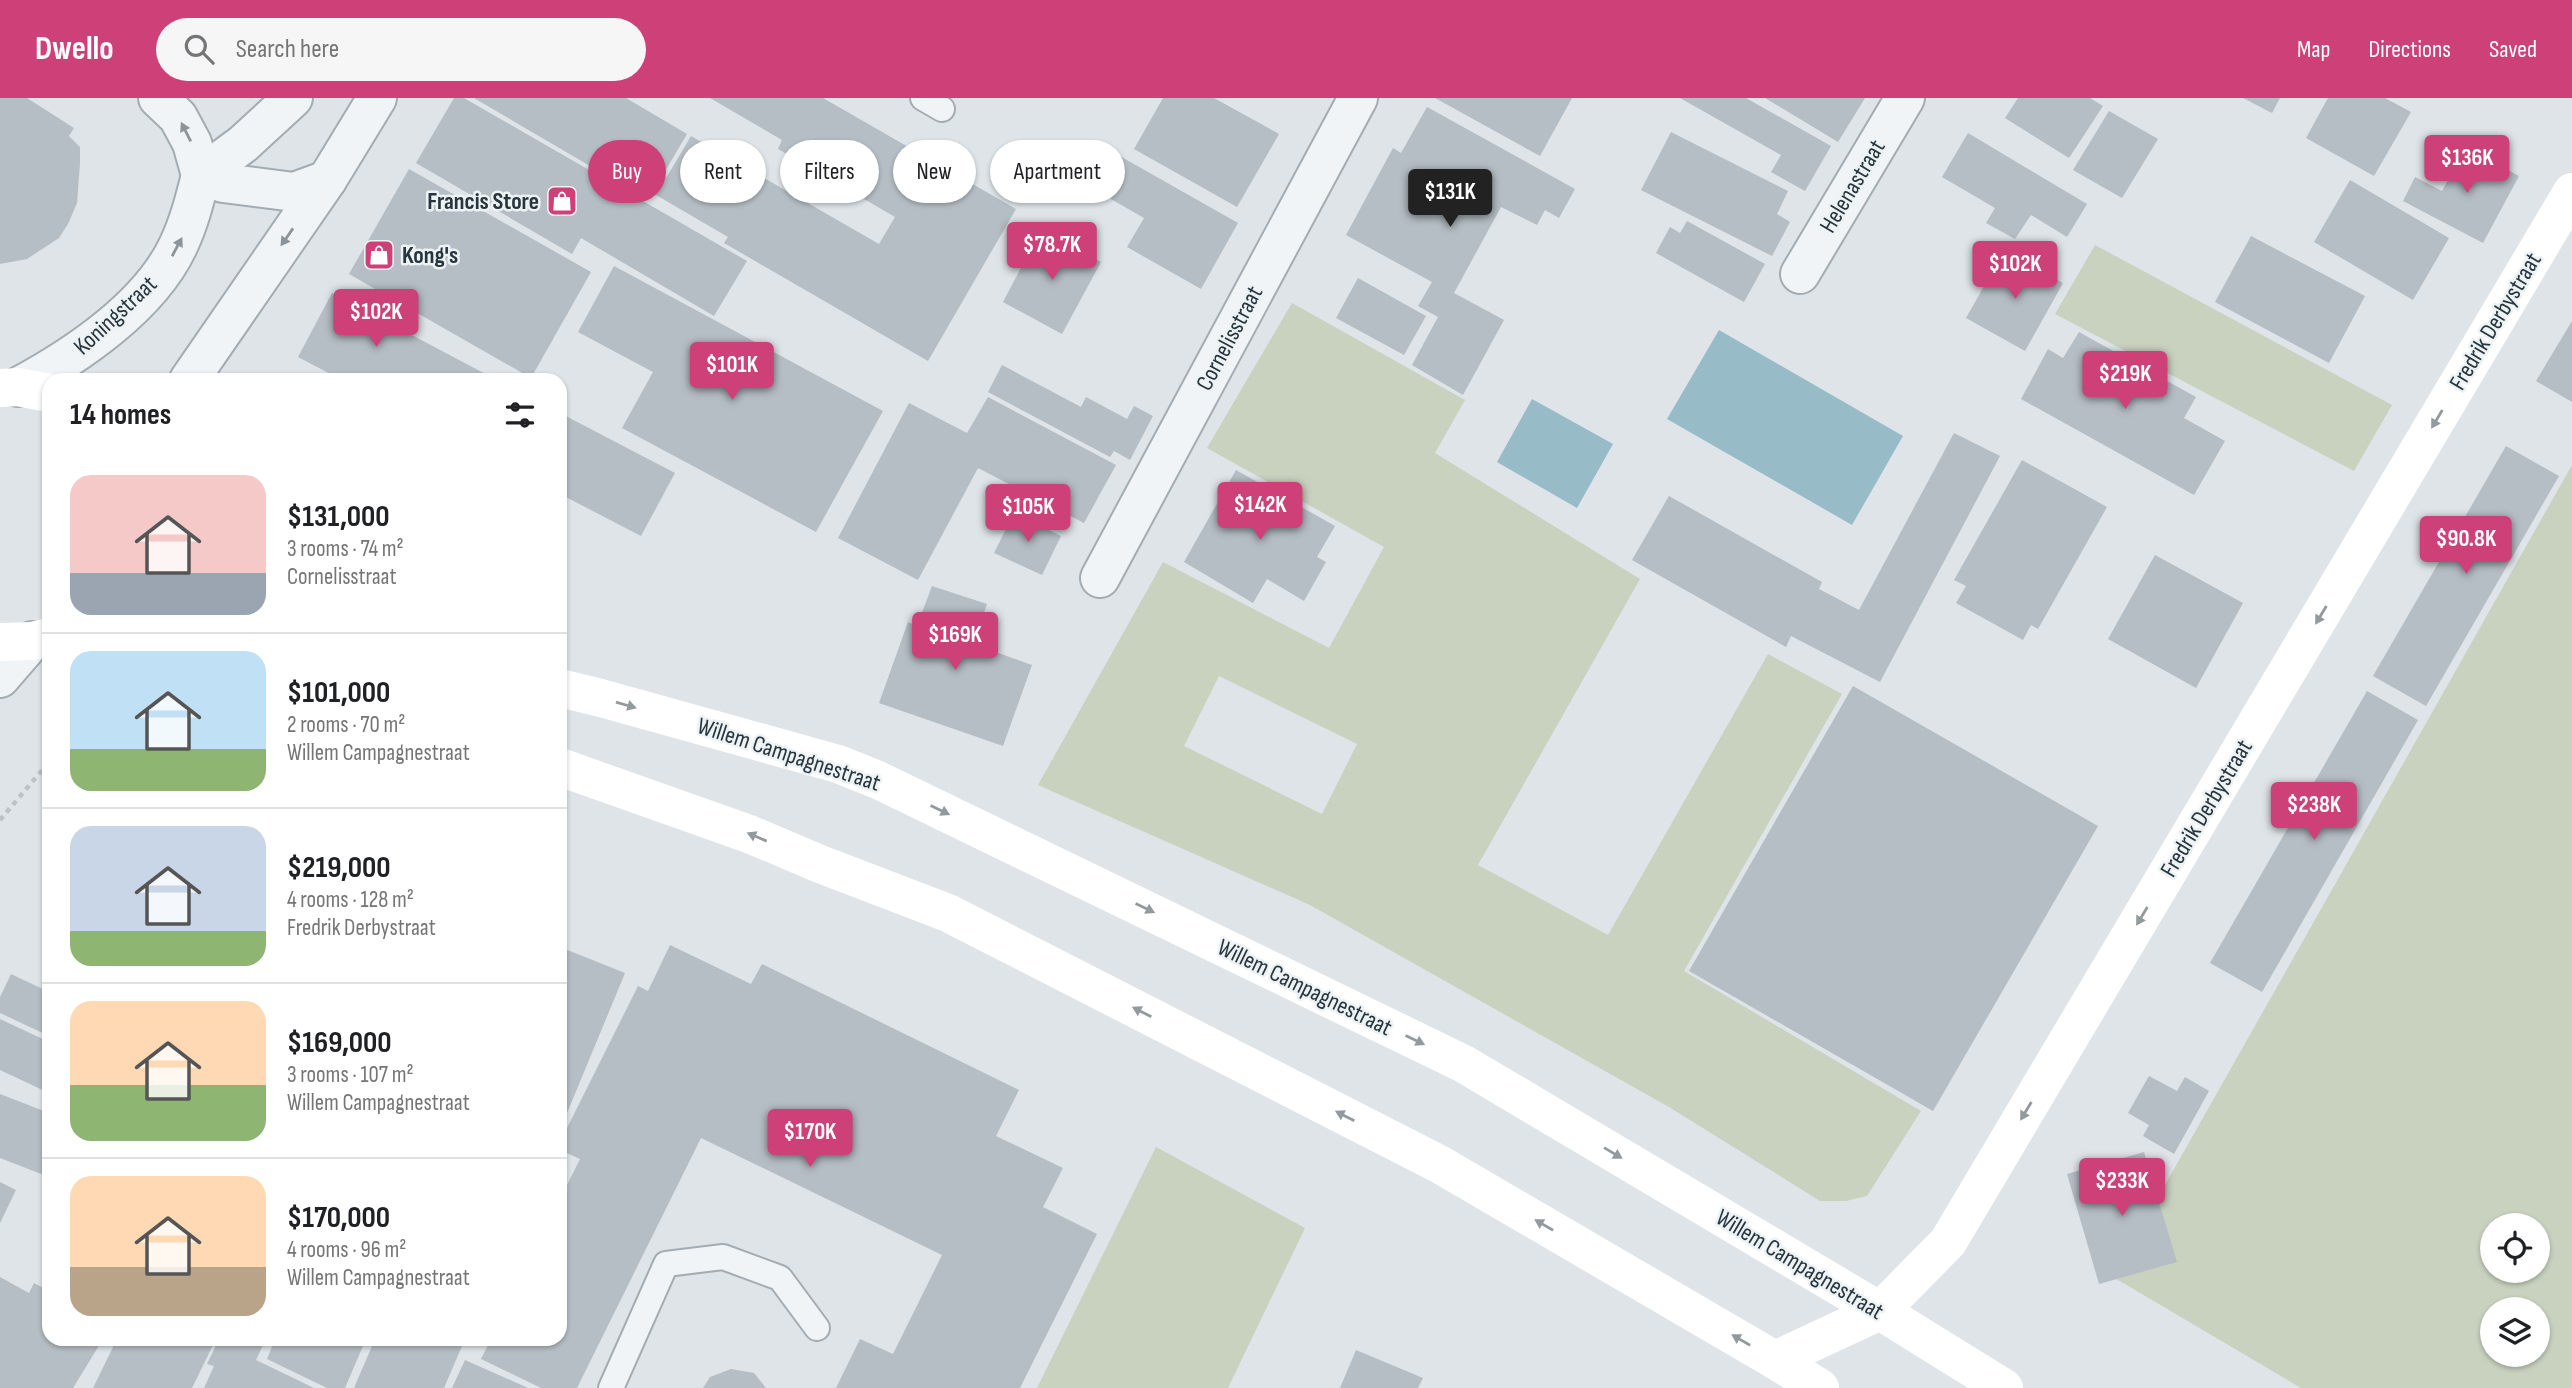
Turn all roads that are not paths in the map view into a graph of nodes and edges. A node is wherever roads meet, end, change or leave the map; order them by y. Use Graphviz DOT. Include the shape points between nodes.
graph roads {
  1 [pos="158,98"];
  2 [pos="293,98"];
  3 [pos="377,98"];
  4 [pos="1358,98"];
  5 [pos="1905,98"];
  6 [pos="201,174"];
  7 [pos="327,180"];
  8 [pos="2572,192"];
  9 [pos="1800,274"];
  10 [pos="48,373"];
  11 [pos="194,373"];
  12 [pos="42,377"];
  13 [pos="22,390"];
  14 [pos="1100,578"];
  15 [pos="27,640"];
  16 [pos="0,678"];
  17 [pos="567,690"];
  18 [pos="567,769"];
  19 [pos="1880,1311"];
  20 [pos="817,1328"];
  21 [pos="1775,1360"];
  22 [pos="611,1388"];
  23 [pos="1820,1388"];
  24 [pos="2004,1388"];
  6 -- 1 [label="street, one-way" via="178,117"];
  2 -- 6 [label="street" via="243,144"];
  3 -- 7 [label="street"];
  4 -- 14 [label="street, Cornelisstraat"];
  5 -- 9 [label="street, Helenastraat"];
  6 -- 7 [label="street" via="223,183 294,192"];
  10 -- 6 [label="street, Koningstraat, one-way" via="152,286 177,248"];
  7 -- 11 [label="street, one-way"];
  8 -- 19 [label="main road, Fredrik Derbystraat, one-way" via="1948,1242"];
  13 -- 12 [label="street, Koningstraat, one-way"];
  15 -- 16 [label="street"];
  17 -- 19 [label="main road, Willem Campagnestraat, one-way" via="878,780 1464,1064"];
  21 -- 18 [label="main road, one-way" via="1439,1164 948,913 749,834"];
  19 -- 21 [label="main road, Fredrik Derbystraat"];
  19 -- 24 [label="main road, Willem Campagnestraat"];
  20 -- 22 [label="lane" via="780,1278 723,1257 666,1264"];
  21 -- 23 [label="main road"];
}
